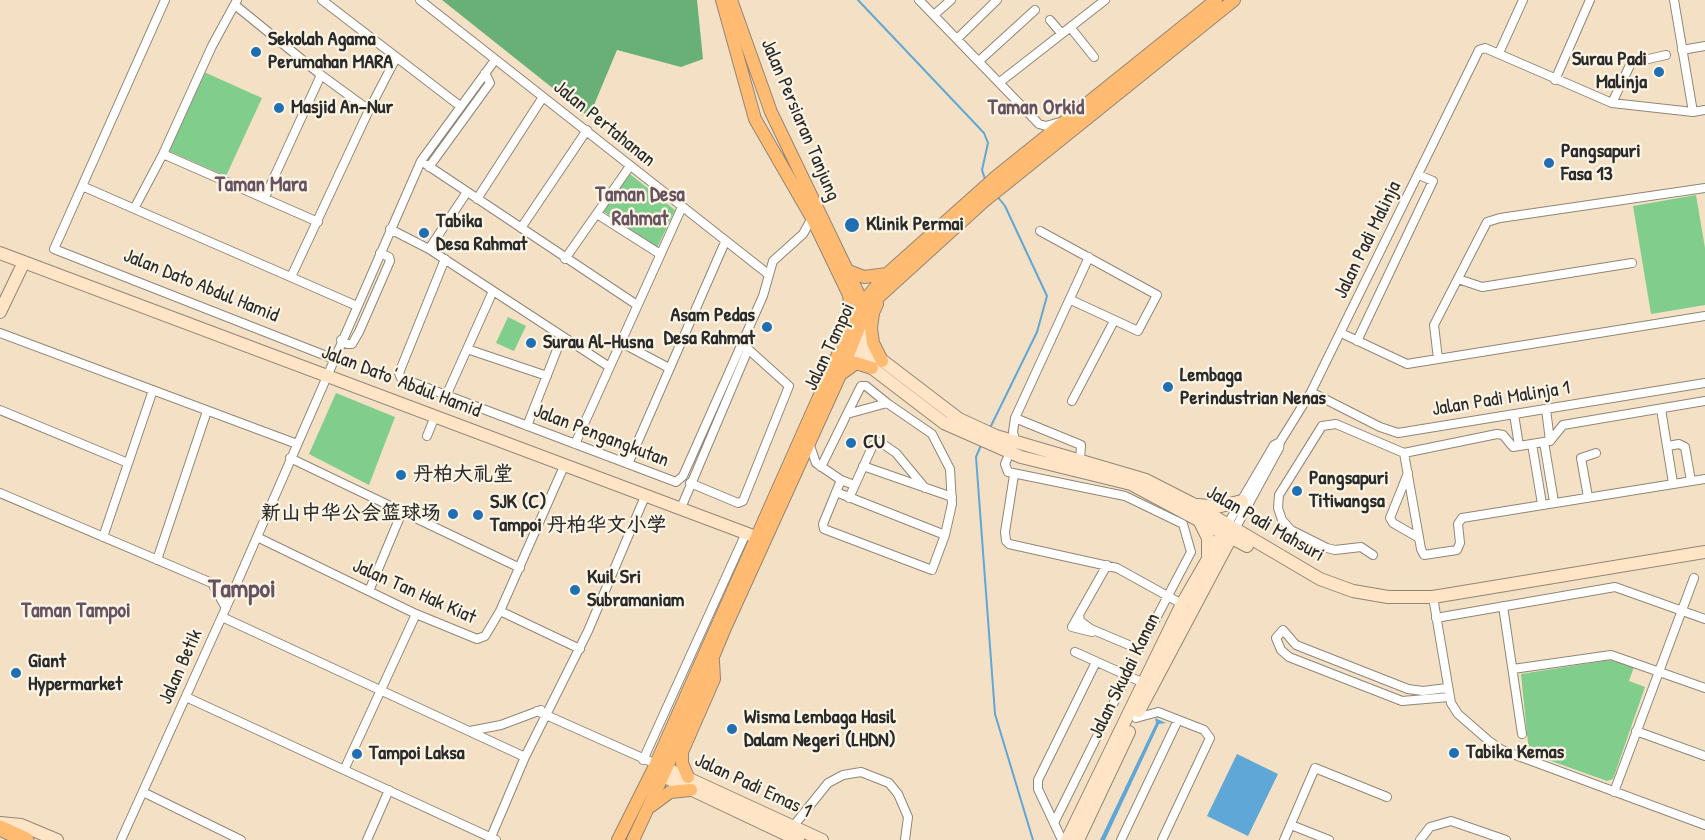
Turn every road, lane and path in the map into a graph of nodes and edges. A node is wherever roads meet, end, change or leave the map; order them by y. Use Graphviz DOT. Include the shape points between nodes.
graph roads {
  1 [pos="165,0"];
  2 [pos="322,0"];
  3 [pos="420,0"];
  4 [pos="722,0"];
  5 [pos="731,0"];
  6 [pos="920,0"];
  7 [pos="951,0"];
  8 [pos="997,0"];
  9 [pos="1105,0"];
  10 [pos="1216,0"];
  11 [pos="1234,0"];
  12 [pos="1523,0"];
  13 [pos="1590,0"];
  14 [pos="1674,0"];
  15 [pos="236,2"];
  16 [pos="1035,10"];
  17 [pos="934,15"];
  18 [pos="1050,20"];
  19 [pos="1070,27"];
  20 [pos="1061,33"];
  21 [pos="957,39"];
  22 [pos="1705,46"];
  23 [pos="1682,50"];
  24 [pos="1499,53"];
  25 [pos="1666,55"];
  26 [pos="1094,57"];
  27 [pos="396,58"];
  28 [pos="495,60"];
  29 [pos="979,62"];
  30 [pos="485,73"];
  31 [pos="321,75"];
  32 [pos="1554,80"];
  33 [pos="1000,82"];
  34 [pos="543,97"];
  35 [pos="1612,103"];
  36 [pos="460,106"];
  37 [pos="369,110"];
  38 [pos="1705,110"];
  39 [pos="771,112"];
  40 [pos="1693,112"];
  41 [pos="1072,118"];
  42 [pos="755,119"];
  43 [pos="1039,124"];
  44 [pos="587,130"];
  45 [pos="1028,153"];
  46 [pos="163,154"];
  47 [pos="421,161"];
  48 [pos="630,166"];
  49 [pos="429,167"];
  50 [pos="1419,175"];
  51 [pos="1000,181"];
  52 [pos="82,186"];
  53 [pos="1705,188"];
  54 [pos="467,192"];
  55 [pos="265,198"];
  56 [pos="979,198"];
  57 [pos="477,199"];
  58 [pos="135,207"];
  59 [pos="682,207"];
  60 [pos="597,214"];
  61 [pos="812,218"];
  62 [pos="318,222"];
  63 [pos="521,228"];
  64 [pos="390,229"];
  65 [pos="1040,231"];
  66 [pos="803,234"];
  67 [pos="820,237"];
  68 [pos="725,242"];
  69 [pos="429,249"];
  70 [pos="0,253"];
  71 [pos="380,253"];
  72 [pos="660,255"];
  73 [pos="1089,257"];
  74 [pos="565,259"];
  75 [pos="445,260"];
  76 [pos="24,262"];
  77 [pos="1632,262"];
  78 [pos="911,265"];
  79 [pos="846,270"];
  80 [pos="768,274"];
  81 [pos="887,274"];
  82 [pos="291,277"];
  83 [pos="1458,279"];
  84 [pos="842,283"];
  85 [pos="493,291"];
  86 [pos="1071,300"];
  87 [pos="862,304"];
  88 [pos="637,305"];
  89 [pos="357,306"];
  90 [pos="0,312"];
  91 [pos="1705,316"];
  92 [pos="857,320"];
  93 [pos="1114,321"];
  94 [pos="0,333"];
  95 [pos="1341,333"];
  96 [pos="562,337"];
  97 [pos="744,337"];
  98 [pos="341,340"];
  99 [pos="848,341"];
  100 [pos="1357,341"];
  101 [pos="620,342"];
  102 [pos="467,349"];
  103 [pos="748,349"];
  104 [pos="1438,359"];
  105 [pos="334,360"];
  106 [pos="877,365"];
  107 [pos="608,366"];
  108 [pos="669,368"];
  109 [pos="840,375"];
  110 [pos="328,376"];
  111 [pos="547,376"];
  112 [pos="1705,383"];
  113 [pos="153,390"];
  114 [pos="1311,393"];
  115 [pos="446,396"];
  116 [pos="1072,401"];
  117 [pos="1705,401"];
  118 [pos="887,403"];
  119 [pos="1546,409"];
  120 [pos="1661,409"];
  121 [pos="0,410"];
  122 [pos="207,411"];
  123 [pos="847,414"];
  124 [pos="1514,414"];
  125 [pos="435,416"];
  126 [pos="1015,418"];
  127 [pos="941,420"];
  128 [pos="527,426"];
  129 [pos="973,431"];
  130 [pos="929,433"];
  131 [pos="427,436"];
  132 [pos="809,440"];
  133 [pos="1547,441"];
  134 [pos="1280,442"];
  135 [pos="297,444"];
  136 [pos="575,444"];
  137 [pos="1079,444"];
  138 [pos="1532,444"];
  139 [pos="1519,446"];
  140 [pos="1668,446"];
  141 [pos="1015,450"];
  142 [pos="1051,452"];
  143 [pos="1404,453"];
  144 [pos="1596,453"];
  145 [pos="290,458"];
  146 [pos="1080,461"];
  147 [pos="128,463"];
  148 [pos="565,464"];
  149 [pos="628,464"];
  150 [pos="863,466"];
  151 [pos="821,467"];
  152 [pos="1408,473"];
  153 [pos="1014,475"];
  154 [pos="1705,479"];
  155 [pos="841,480"];
  156 [pos="1691,481"];
  157 [pos="690,483"];
  158 [pos="1673,483"];
  159 [pos="854,485"];
  160 [pos="925,488"];
  161 [pos="836,492"];
  162 [pos="0,493"];
  163 [pos="646,494"];
  164 [pos="952,497"];
  165 [pos="1588,497"];
  166 [pos="849,498"];
  167 [pos="1242,501"];
  168 [pos="1554,502"];
  169 [pos="1191,503"];
  170 [pos="1542,504"];
  171 [pos="681,508"];
  172 [pos="402,512"];
  173 [pos="1199,519"];
  174 [pos="1229,531"];
  175 [pos="945,535"];
  176 [pos="103,537"];
  177 [pos="257,537"];
  178 [pos="755,537"];
  179 [pos="1419,538"];
  180 [pos="1258,551"];
  181 [pos="1705,552"];
  182 [pos="1373,555"];
  183 [pos="1214,558"];
  184 [pos="157,560"];
  185 [pos="1705,560"];
  186 [pos="1107,564"];
  187 [pos="520,568"];
  188 [pos="1694,578"];
  189 [pos="211,582"];
  190 [pos="369,591"];
  191 [pos="233,592"];
  192 [pos="1169,597"];
  193 [pos="1433,601"];
  194 [pos="1182,604"];
  195 [pos="1503,606"];
  196 [pos="500,611"];
  197 [pos="1682,611"];
  198 [pos="224,612"];
  199 [pos="416,614"];
  200 [pos="1079,615"];
  201 [pos="1436,618"];
  202 [pos="1705,619"];
  203 [pos="1107,636"];
  204 [pos="580,649"];
  205 [pos="1075,652"];
  206 [pos="712,660"];
  207 [pos="1096,662"];
  208 [pos="1513,669"];
  209 [pos="1658,670"];
  210 [pos="1127,676"];
  211 [pos="1148,688"];
  212 [pos="1705,688"];
  213 [pos="1408,689"];
  214 [pos="382,690"];
  215 [pos="1448,693"];
  216 [pos="186,697"];
  217 [pos="554,701"];
  218 [pos="1402,701"];
  219 [pos="537,711"];
  220 [pos="1158,712"];
  221 [pos="546,716"];
  222 [pos="1136,718"];
  223 [pos="1178,720"];
  224 [pos="1636,730"];
  225 [pos="470,731"];
  226 [pos="1522,734"];
  227 [pos="1705,756"];
  228 [pos="525,757"];
  229 [pos="655,766"];
  230 [pos="344,770"];
  231 [pos="690,783"];
  232 [pos="389,790"];
  233 [pos="143,792"];
  234 [pos="1614,792"];
  235 [pos="1387,797"];
  236 [pos="646,812"];
  237 [pos="0,823"];
  238 [pos="1054,823"];
  239 [pos="1291,825"];
  240 [pos="1705,825"];
  241 [pos="0,828"];
  242 [pos="792,834"];
  243 [pos="1486,836"];
  244 [pos="494,839"];
  245 [pos="26,840"];
  246 [pos="57,840"];
  247 [pos="121,840"];
  248 [pos="241,840"];
  249 [pos="367,840"];
  250 [pos="618,840"];
  251 [pos="633,840"];
  252 [pos="822,840"];
  253 [pos="905,840"];
  254 [pos="1062,840"];
  255 [pos="1067,840"];
  256 [pos="1078,840"];
  257 [pos="1121,840"];
  258 [pos="1162,840"];
  259 [pos="1284,840"];
  260 [pos="1329,840"];
  261 [pos="1420,840"];
  262 [pos="1506,840"];
  1 -- 52 [label="street"];
  2 -- 27 [label="street"];
  3 -- 28 [label="street, Jalan Pertahanan"];
  4 -- 42 [label="main road, Jalan Persiaran Tanjung"];
  5 -- 39 [label="main road, Jalan Persiaran Tanjung"];
  6 -- 17 [label="street"];
  7 -- 17 [label="street"];
  8 -- 21 [label="street"];
  9 -- 19 [label="street"];
  10 -- 41 [label="main road, Jalan Tampoi"];
  11 -- 51 [label="main road, Jalan Tampoi"];
  12 -- 24 [label="street"];
  13 -- 32 [label="street"];
  14 -- 23 [label="street"];
  15 -- 31 [label="street"];
  15 -- 46 [label="street"];
  16 -- 29 [label="street"];
  17 -- 21 [label="street"];
  18 -- 20 [label="street"];
  19 -- 20 [label="street"];
  19 -- 26 [label="street"];
  20 -- 33 [label="street"];
  21 -- 29 [label="street"];
  22 -- 23 [label="street"];
  23 -- 40 [label="street"];
  24 -- 32 [label="street"];
  24 -- 50 [label="street, Jalan Padi Malinja" via="1479,50"];
  25 -- 35 [label="street" via="1631,63"];
  27 -- 36 [label="street"];
  27 -- 37 [label="street"];
  28 -- 30 [label="street, Jalan Betik"];
  28 -- 34 [label="street, Jalan Pertahanan"];
  29 -- 33 [label="street"];
  30 -- 36 [label="street, Jalan Betik"];
  30 -- 49 [label="street" via="490,83"];
  31 -- 37 [label="street"];
  31 -- 55 [label="street"];
  32 -- 35 [label="street"];
  33 -- 43 [label="street"];
  34 -- 44 [label="street, Jalan Pertahanan"];
  34 -- 57 [label="street"];
  35 -- 40 [label="street"];
  36 -- 47 [label="street, Jalan Betik"];
  37 -- 62 [label="street"];
  38 -- 40 [label="street"];
  39 -- 42 [label="main road" via="772,137 765,134"];
  39 -- 79 [label="main road, Jalan Persiaran Tanjung"];
  41 -- 43 [label="street"];
  41 -- 45 [label="main road, Jalan Tampoi"];
  42 -- 61 [label="main road, Jalan Persiaran Tanjung"];
  43 -- 45 [label="street" via="1040,131"];
  44 -- 48 [label="street, Jalan Pertahanan"];
  44 -- 63 [label="street"];
  45 -- 51 [label="main road, Jalan Tampoi"];
  46 -- 55 [label="street"];
  46 -- 58 [label="street"];
  47 -- 49 [label="street"];
  47 -- 64 [label="street, Jalan Betik"];
  48 -- 59 [label="street, Jalan Pertahanan"];
  48 -- 60 [label="street"];
  49 -- 54 [label="street"];
  50 -- 95 [label="street, Jalan Padi Malinja"];
  50 -- 100 [label="street" via="1433,181"];
  51 -- 56 [label="main road, Jalan Tampoi"];
  52 -- 58 [label="street"];
  52 -- 105 [label="street, Jalan Dato Abdul Hamid" via="54,249"];
  53 -- 83 [label="street" via="1487,222"];
  54 -- 57 [label="street"];
  54 -- 69 [label="street"];
  55 -- 62 [label="street"];
  56 -- 78 [label="main road, Jalan Tampoi"];
  56 -- 81 [label="main road, Jalan Tampoi"];
  57 -- 63 [label="street"];
  58 -- 82 [label="street"];
  59 -- 68 [label="street, Jalan Pertahanan"];
  59 -- 72 [label="street"];
  60 -- 72 [label="street"];
  60 -- 74 [label="street"];
  61 -- 66 [label="street"];
  61 -- 67 [label="main road, Jalan Persiaran Tanjung"];
  62 -- 82 [label="street"];
  63 -- 74 [label="street"];
  64 -- 69 [label="street"];
  64 -- 71 [label="street, Jalan Betik"];
  65 -- 73 [label="street"];
  66 -- 67 [label="street"];
  66 -- 80 [label="street" via="779,254"];
  67 -- 84 [label="main road, Jalan Persiaran Tanjung"];
  68 -- 80 [label="street, Jalan Pertahanan"];
  68 -- 108 [label="street"];
  69 -- 75 [label="street"];
  70 -- 76 [label="main road"];
  71 -- 89 [label="street, Jalan Betik"];
  71 -- 98 [label="street" via="390,261 363,323 352,344"];
  72 -- 88 [label="street"];
  73 -- 86 [label="street"];
  73 -- 93 [label="street" via="1157,295 1138,331"];
  74 -- 88 [label="street"];
  75 -- 85 [label="street"];
  75 -- 115 [label="street, Jalan Pengangkutan" via="399,373 401,378"];
  76 -- 90 [label="main road"];
  76 -- 110 [label="main road, Jalan Dato' Abdul Hamid"];
  77 -- 83 [label="street" via="1482,287"];
  78 -- 92 [label="main road, Jalan Tampoi"];
  78 -- 106 [label="main road" via="873,313"];
  79 -- 81 [label="main road" via="864,277"];
  79 -- 87 [label="main road, Jalan Persiaran Tanjung"];
  80 -- 97 [label="street" via="763,296"];
  81 -- 87 [label="main road, Jalan Tampoi"];
  82 -- 89 [label="street"];
  83 -- 104 [label="street" via="1434,325"];
  84 -- 92 [label="main road, Jalan Persiaran Tanjung"];
  84 -- 99 [label="main road"];
  85 -- 96 [label="street"];
  85 -- 102 [label="street"];
  86 -- 93 [label="street"];
  86 -- 126 [label="street"];
  87 -- 92 [label="main road, Jalan Tampoi"];
  88 -- 101 [label="street"];
  89 -- 98 [label="street, Jalan Betik"];
  91 -- 104 [label="street"];
  92 -- 99 [label="main road, Jalan Tampoi"];
  92 -- 106 [label="main road, Jalan Padi Mahsuri"];
  93 -- 116 [label="street"];
  94 -- 113 [label="street"];
  95 -- 100 [label="street"];
  95 -- 114 [label="street, Jalan Padi Malinja"];
  96 -- 107 [label="street"];
  96 -- 111 [label="street"];
  97 -- 103 [label="street"];
  97 -- 149 [label="street, Jalan Pengangkutan" via="680,481"];
  98 -- 105 [label="street, Jalan Betik"];
  99 -- 106 [label="main road, Jalan Padi Mahsuri" via="860,355"];
  99 -- 109 [label="main road, Jalan Tampoi"];
  99 -- 178 [label="main road, Jalan Tampoi"];
  100 -- 104 [label="street" via="1403,363"];
  101 -- 107 [label="street"];
  101 -- 108 [label="street"];
  102 -- 111 [label="street"];
  102 -- 115 [label="street"];
  103 -- 157 [label="street"];
  103 -- 157 [label="street" via="789,386 743,501 738,503"];
  105 -- 110 [label="street, Jalan Betik"];
  106 -- 109 [label="main road" via="852,364"];
  106 -- 127 [label="main road, Jalan Padi Mahsuri"];
  106 -- 129 [label="main road, Jalan Padi Mahsuri"];
  107 -- 136 [label="street"];
  108 -- 149 [label="street"];
  109 -- 132 [label="main road, Jalan Tampoi"];
  110 -- 125 [label="main road, Jalan Dato' Abdul Hamid"];
  110 -- 135 [label="street, Jalan Betik"];
  111 -- 128 [label="street"];
  112 -- 119 [label="street, Jalan Padi Malinja 1"];
  113 -- 122 [label="street"];
  113 -- 147 [label="street"];
  114 -- 124 [label="street, Jalan Padi Malinja 1" via="1398,433"];
  114 -- 134 [label="street, Jalan Padi Malinja"];
  115 -- 128 [label="street, Jalan Pengangkutan"];
  117 -- 120 [label="street"];
  118 -- 123 [label="street"];
  118 -- 123 [label="street" via="861,386"];
  118 -- 130 [label="street"];
  119 -- 124 [label="street, Jalan Padi Malinja 1"];
  119 -- 133 [label="street"];
  120 -- 133 [label="street" via="1563,424"];
  120 -- 140 [label="street"];
  121 -- 147 [label="street"];
  122 -- 135 [label="street"];
  122 -- 184 [label="street"];
  123 -- 151 [label="street"];
  124 -- 139 [label="street"];
  125 -- 131 [label="street"];
  125 -- 148 [label="main road, Jalan Dato' Abdul Hamid"];
  126 -- 137 [label="street"];
  126 -- 141 [label="street"];
  127 -- 129 [label="main road, Jalan Padi Mahsuri"];
  127 -- 130 [label="street"];
  128 -- 136 [label="street, Jalan Pengangkutan"];
  129 -- 141 [label="main road, Jalan Padi Mahsuri"];
  130 -- 164 [label="street" via="950,469"];
  132 -- 151 [label="street" via="813,458"];
  132 -- 178 [label="main road, Jalan Tampoi"];
  133 -- 138 [label="street"];
  133 -- 168 [label="street"];
  134 -- 167 [label="street, Jalan Padi Malinja" via="1274,445"];
  134 -- 174 [label="street, Jalan Padi Malinja"];
  135 -- 145 [label="street, Jalan Betik"];
  136 -- 149 [label="street, Jalan Pengangkutan"];
  137 -- 142 [label="street" via="1073,450"];
  137 -- 146 [label="street"];
  138 -- 139 [label="street"];
  138 -- 170 [label="street"];
  139 -- 143 [label="street" via="1513,447 1503,435 1497,434"];
  140 -- 156 [label="street" via="1685,447"];
  140 -- 158 [label="street"];
  141 -- 142 [label="main road, Jalan Padi Mahsuri"];
  141 -- 153 [label="street" via="1005,469"];
  141 -- 173 [label="main road, Jalan Padi Mahsuri" via="1131,484"];
  142 -- 146 [label="main road, Jalan Padi Mahsuri"];
  143 -- 152 [label="street"];
  143 -- 182 [label="street" via="1336,424 1327,424 1317,430 1279,495 1282,520 1291,530 1327,548 1361,547"];
  144 -- 165 [label="street" via="1581,458"];
  145 -- 172 [label="street"];
  145 -- 177 [label="street, Jalan Betik"];
  146 -- 169 [label="main road, Jalan Padi Mahsuri" via="1146,480"];
  147 -- 176 [label="street"];
  148 -- 163 [label="main road, Jalan Dato' Abdul Hamid"];
  148 -- 187 [label="street, Jalan Tan Hak Kiat"];
  150 -- 159 [label="street"];
  150 -- 160 [label="street"];
  150 -- 160 [label="street" via="873,445 879,442 896,453"];
  151 -- 155 [label="street"];
  152 -- 179 [label="street"];
  152 -- 179 [label="street" via="1390,518"];
  153 -- 186 [label="street" via="1006,541"];
  153 -- 192 [label="street" via="1125,496 1180,522 1191,552"];
  154 -- 156 [label="street"];
  155 -- 159 [label="street"];
  155 -- 161 [label="street"];
  156 -- 158 [label="street"];
  157 -- 171 [label="street"];
  158 -- 165 [label="street"];
  159 -- 166 [label="street"];
  160 -- 164 [label="street"];
  161 -- 166 [label="street"];
  161 -- 175 [label="street" via="824,529 932,570"];
  162 -- 176 [label="street"];
  163 -- 171 [label="main road, Jalan Dato' Abdul Hamid"];
  163 -- 204 [label="street"];
  164 -- 175 [label="street"];
  165 -- 168 [label="street"];
  166 -- 175 [label="street"];
  167 -- 169 [label="main road" via="1217,507"];
  167 -- 174 [label="street, Jalan Padi Malinja"];
  168 -- 170 [label="street"];
  169 -- 174 [label="main road, Jalan Padi Mahsuri"];
  170 -- 179 [label="street" via="1462,518 1458,524 1461,543 1457,550 1424,555"];
  171 -- 178 [label="main road, Jalan Dato' Abdul Hamid"];
  172 -- 187 [label="street"];
  172 -- 190 [label="street"];
  173 -- 174 [label="main road, Jalan Padi Mahsuri"];
  173 -- 183 [label="main road"];
  174 -- 180 [label="main road, Jalan Padi Mahsuri"];
  174 -- 183 [label="main road, Jalan Skudai Kanan"];
  174 -- 193 [label="main road, Jalan Padi Mahsuri" via="1339,586 1371,595"];
  176 -- 184 [label="street"];
  177 -- 190 [label="street, Jalan Tan Hak Kiat"];
  177 -- 191 [label="street, Jalan Betik"];
  178 -- 206 [label="main road, Jalan Tampoi"];
  178 -- 229 [label="main road, Jalan Tampoi"];
  180 -- 183 [label="main road" via="1240,550"];
  180 -- 193 [label="main road, Jalan Padi Mahsuri" via="1341,595 1394,606"];
  181 -- 193 [label="main road, Jalan Padi Mahsuri"];
  183 -- 194 [label="main road, Jalan Skudai Kanan"];
  183 -- 211 [label="main road, Jalan Skudai Kanan"];
  184 -- 189 [label="street"];
  185 -- 193 [label="main road, Jalan Padi Mahsuri"];
  186 -- 192 [label="street"];
  186 -- 200 [label="street"];
  187 -- 196 [label="street, Jalan Tan Hak Kiat"];
  188 -- 197 [label="street"];
  189 -- 191 [label="street"];
  189 -- 198 [label="street" via="223,598"];
  190 -- 199 [label="street, Jalan Tan Hak Kiat"];
  191 -- 198 [label="street, Jalan Betik"];
  192 -- 194 [label="street"];
  192 -- 203 [label="street" via="1141,647"];
  193 -- 201 [label="street"];
  194 -- 211 [label="main road, Jalan Skudai Kanan"];
  195 -- 197 [label="street" via="1616,587"];
  195 -- 201 [label="street"];
  195 -- 208 [label="street"];
  196 -- 199 [label="street, Jalan Tan Hak Kiat" via="485,636 477,639"];
  196 -- 204 [label="street"];
  197 -- 202 [label="street"];
  197 -- 209 [label="street"];
  198 -- 214 [label="street"];
  198 -- 216 [label="street, Jalan Betik"];
  199 -- 214 [label="street"];
  200 -- 203 [label="street" via="1084,624"];
  200 -- 203 [label="street" via="1072,627"];
  201 -- 215 [label="street"];
  204 -- 217 [label="street"];
  205 -- 207 [label="street"];
  206 -- 229 [label="main road, Jalan Tampoi"];
  206 -- 231 [label="main road" via="714,679 682,753"];
  207 -- 210 [label="street"];
  207 -- 238 [label="street" via="1038,780 1038,789"];
  208 -- 209 [label="street" via="1611,655"];
  208 -- 226 [label="street"];
  209 -- 212 [label="street"];
  209 -- 224 [label="street"];
  210 -- 211 [label="street"];
  210 -- 238 [label="street"];
  211 -- 220 [label="street"];
  211 -- 222 [label="main road, Jalan Skudai Kanan"];
  211 -- 255 [label="main road, Jalan Skudai Kanan"];
  213 -- 215 [label="street"];
  213 -- 218 [label="street"];
  213 -- 218 [label="street" via="1296,645 1283,630 1277,633 1281,650 1289,657"];
  214 -- 225 [label="street"];
  214 -- 230 [label="street"];
  215 -- 218 [label="street"];
  215 -- 234 [label="street" via="1458,714 1502,750"];
  216 -- 230 [label="street"];
  216 -- 233 [label="street, Jalan Betik"];
  217 -- 219 [label="street"];
  217 -- 221 [label="street"];
  219 -- 221 [label="street"];
  219 -- 225 [label="street" via="501,725"];
  220 -- 222 [label="street"];
  220 -- 223 [label="street"];
  221 -- 228 [label="street"];
  221 -- 229 [label="street"];
  222 -- 256 [label="main road, Jalan Skudai Kanan"];
  223 -- 257 [label="street"];
  223 -- 258 [label="street" via="1204,730 1210,738"];
  224 -- 227 [label="street"];
  224 -- 234 [label="street"];
  225 -- 228 [label="street"];
  228 -- 244 [label="street"];
  229 -- 231 [label="main road, Jalan Padi Emas 1"];
  229 -- 236 [label="main road, Jalan Tampoi"];
  229 -- 250 [label="main road, Jalan Tampoi"];
  230 -- 232 [label="street"];
  231 -- 236 [label="main road" via="670,792"];
  231 -- 242 [label="main road, Jalan Padi Emas 1"];
  232 -- 244 [label="street"];
  232 -- 249 [label="street"];
  233 -- 247 [label="street, Jalan Betik"];
  233 -- 248 [label="street"];
  234 -- 240 [label="street"];
  235 -- 239 [label="street" via="1314,768"];
  236 -- 251 [label="main road, Jalan Tampoi"];
  237 -- 246 [label="main road" via="21,825"];
  238 -- 254 [label="street"];
  239 -- 259 [label="street"];
  239 -- 260 [label="street"];
  241 -- 245 [label="highway"];
  242 -- 252 [label="main road, Jalan Padi Emas 1"];
  242 -- 253 [label="street" via="828,783 849,773 867,773 889,783 905,805"];
  243 -- 261 [label="street" via="1451,821 1424,831"];
  243 -- 262 [label="street"];
}
